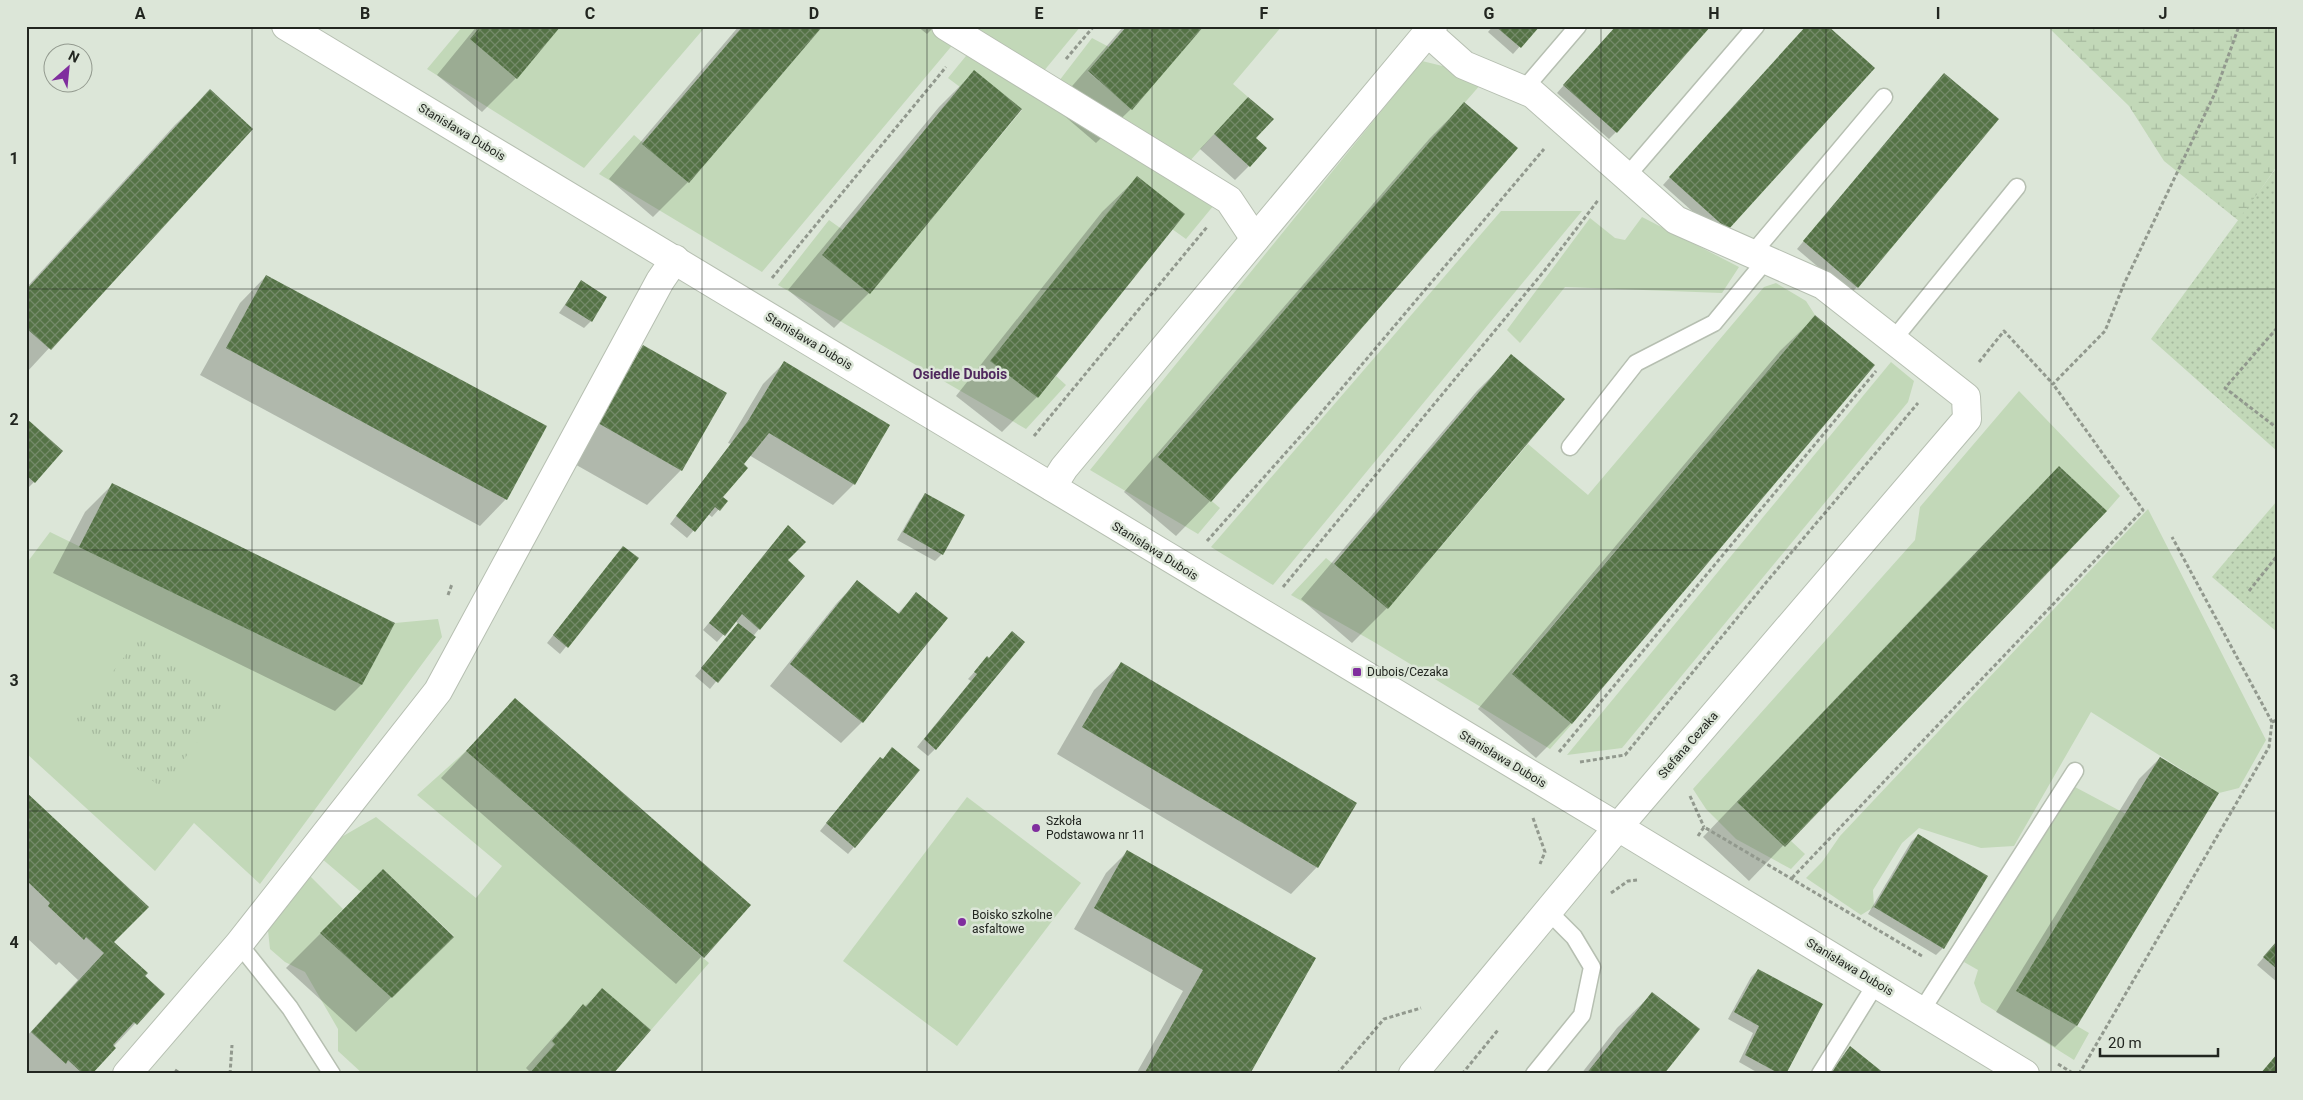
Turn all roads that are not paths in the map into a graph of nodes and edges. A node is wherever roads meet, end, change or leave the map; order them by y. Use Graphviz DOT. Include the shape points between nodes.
graph roads {
  1 [pos="286,26"];
  2 [pos="1578,26"];
  3 [pos="1756,26"];
  4 [pos="1430,29"];
  5 [pos="957,33"];
  6 [pos="1524,89"];
  7 [pos="1884,97"];
  8 [pos="1624,174"];
  9 [pos="2018,187"];
  10 [pos="1255,239"];
  11 [pos="1759,257"];
  12 [pos="674,260"];
  13 [pos="1893,340"];
  14 [pos="1570,447"];
  15 [pos="1052,487"];
  16 [pos="2075,771"];
  17 [pos="1618,827"];
  18 [pos="1548,910"];
  19 [pos="239,944"];
  20 [pos="1877,982"];
  21 [pos="1922,1010"];
  22 [pos="127,1074"];
  23 [pos="332,1074"];
  24 [pos="1413,1074"];
  25 [pos="1534,1074"];
  26 [pos="1820,1074"];
  27 [pos="2025,1074"];
  1 -- 12 [label="street, Stanisława Dubois"];
  2 -- 6 [label="lane"];
  3 -- 8 [label="lane"];
  4 -- 6 [label="street" via="1464,65"];
  4 -- 10 [label="street"];
  5 -- 10 [label="street" via="1229,200"];
  6 -- 8 [label="street"];
  7 -- 11 [label="lane"];
  8 -- 11 [label="street" via="1676,220"];
  9 -- 13 [label="lane"];
  10 -- 15 [label="street" via="1064,468"];
  11 -- 13 [label="street" via="1823,285"];
  11 -- 14 [label="lane" via="1714,323 1636,363"];
  12 -- 15 [label="street, Stanisława Dubois"];
  12 -- 19 [label="street" via="438,691"];
  13 -- 17 [label="street, Stefana Cezaka" via="1966,397 1967,419"];
  15 -- 17 [label="street, Stanisława Dubois"];
  16 -- 21 [label="lane"];
  17 -- 18 [label="street, Stefana Cezaka"];
  17 -- 20 [label="street, Stanisława Dubois"];
  18 -- 24 [label="street, Stefana Cezaka"];
  18 -- 25 [label="lane" via="1574,937 1592,967 1582,1014"];
  19 -- 22 [label="street"];
  19 -- 23 [label="lane" via="290,1008"];
  20 -- 21 [label="street, Stanisława Dubois"];
  20 -- 26 [label="lane"];
  21 -- 27 [label="street, Stanisława Dubois"];
}
